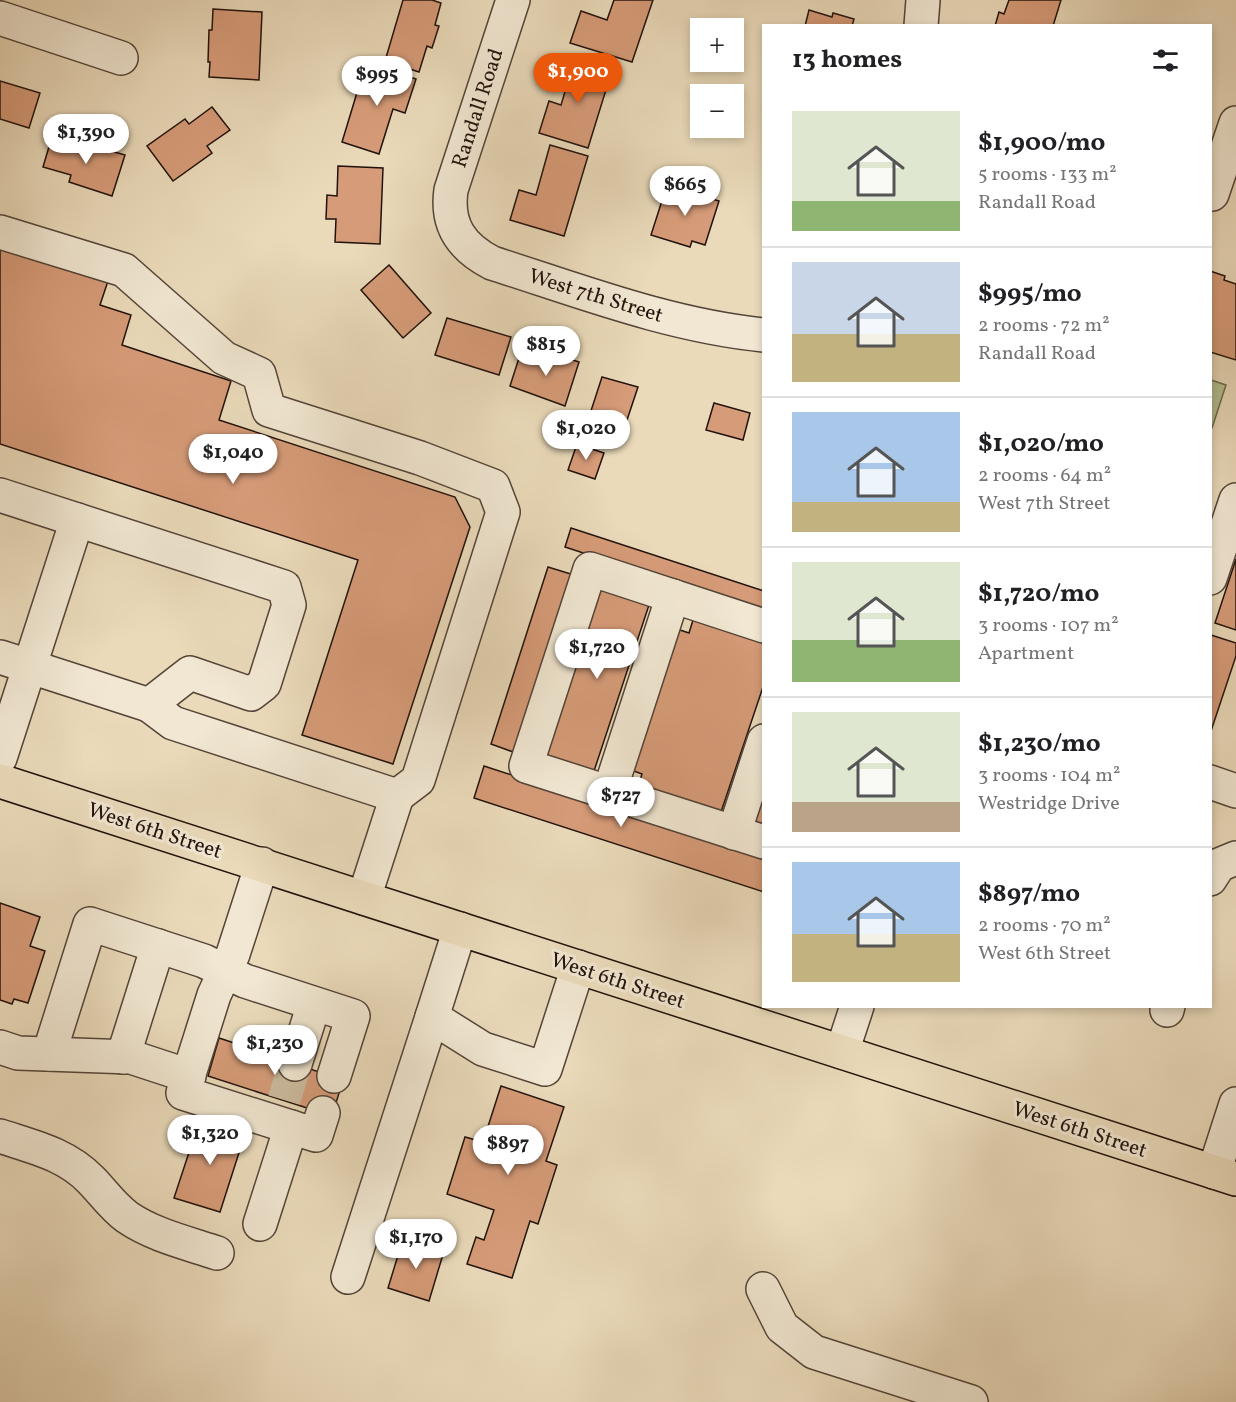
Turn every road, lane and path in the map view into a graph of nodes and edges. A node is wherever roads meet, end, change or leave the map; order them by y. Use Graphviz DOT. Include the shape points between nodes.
graph roads {
  1 [pos="513,0"];
  2 [pos="922,0"];
  3 [pos="0,18"];
  4 [pos="921,24"];
  5 [pos="121,57"];
  6 [pos="1236,123"];
  7 [pos="1220,196"];
  8 [pos="451,218"];
  9 [pos="0,232"];
  10 [pos="762,335"];
  11 [pos="0,495"];
  12 [pos="1236,500"];
  13 [pos="77,520"];
  14 [pos="1212,572"];
  15 [pos="673,596"];
  16 [pos="762,625"];
  17 [pos="15,662"];
  18 [pos="149,705"];
  19 [pos="762,754"];
  20 [pos="0,758"];
  21 [pos="0,781"];
  22 [pos="1212,783"];
  23 [pos="1236,790"];
  24 [pos="609,793"];
  25 [pos="398,796"];
  26 [pos="749,838"];
  27 [pos="1236,858"];
  28 [pos="262,864"];
  29 [pos="1212,876"];
  30 [pos="364,898"];
  31 [pos="460,929"];
  32 [pos="158,946"];
  33 [pos="578,967"];
  34 [pos="225,972"];
  35 [pos="856,1008"];
  36 [pos="432,1017"];
  37 [pos="0,1047"];
  38 [pos="842,1052"];
  39 [pos="49,1054"];
  40 [pos="123,1057"];
  41 [pos="315,1070"];
  42 [pos="189,1076"];
  43 [pos="1236,1104"];
  44 [pos="0,1136"];
  45 [pos="1225,1175"];
  46 [pos="260,1224"];
  47 [pos="217,1253"];
  48 [pos="348,1277"];
  49 [pos="763,1288"];
  50 [pos="971,1402"];
  1 -- 8 [label="street, Randall Road" via="455,176 449,204"];
  2 -- 4 [label="street"];
  3 -- 5 [label="street"];
  6 -- 7 [label="street"];
  8 -- 10 [label="street, West 7th Street" via="462,240 492,263 660,315"];
  9 -- 25 [label="street" via="124,270 224,358 259,374 269,410 420,458 493,486 503,512 418,780"];
  11 -- 13 [label="street"];
  12 -- 14 [label="street"];
  13 -- 17 [label="street"];
  13 -- 18 [label="street" via="284,587 289,605 264,684 251,694 190,673"];
  15 -- 16 [label="street"];
  15 -- 24 [label="street"];
  15 -- 24 [label="street" via="590,569 526,766"];
  17 -- 18 [label="street"];
  17 -- 20 [label="street"];
  18 -- 25 [label="street" via="173,723"];
  19 -- 26 [label="street"];
  21 -- 28 [label="main road, West 6th Street"];
  22 -- 23 [label="street"];
  24 -- 26 [label="street"];
  25 -- 30 [label="street"];
  27 -- 29 [label="street" via="1219,865"];
  28 -- 30 [label="main road, West 6th Street"];
  28 -- 34 [label="street"];
  30 -- 31 [label="main road, West 6th Street"];
  31 -- 33 [label="main road, West 6th Street"];
  31 -- 36 [label="street"];
  32 -- 34 [label="street"];
  32 -- 39 [label="street" via="90,924"];
  32 -- 40 [label="street"];
  33 -- 36 [label="street" via="545,1069 483,1049"];
  33 -- 38 [label="main road, West 6th Street"];
  34 -- 41 [label="street" via="334,1010"];
  34 -- 42 [label="street"];
  35 -- 38 [label="street"];
  36 -- 48 [label="street"];
  37 -- 39 [label="street" via="18,1053"];
  38 -- 45 [label="main road, West 6th Street"];
  39 -- 40 [label="street"];
  40 -- 42 [label="street"];
  42 -- 46 [label="street" via="183,1093 299,1119"];
  43 -- 45 [label="street"];
  44 -- 47 [label="street" via="73,1164 128,1218 167,1237"];
  49 -- 50 [label="street" via="782,1327 814,1352"];
}
